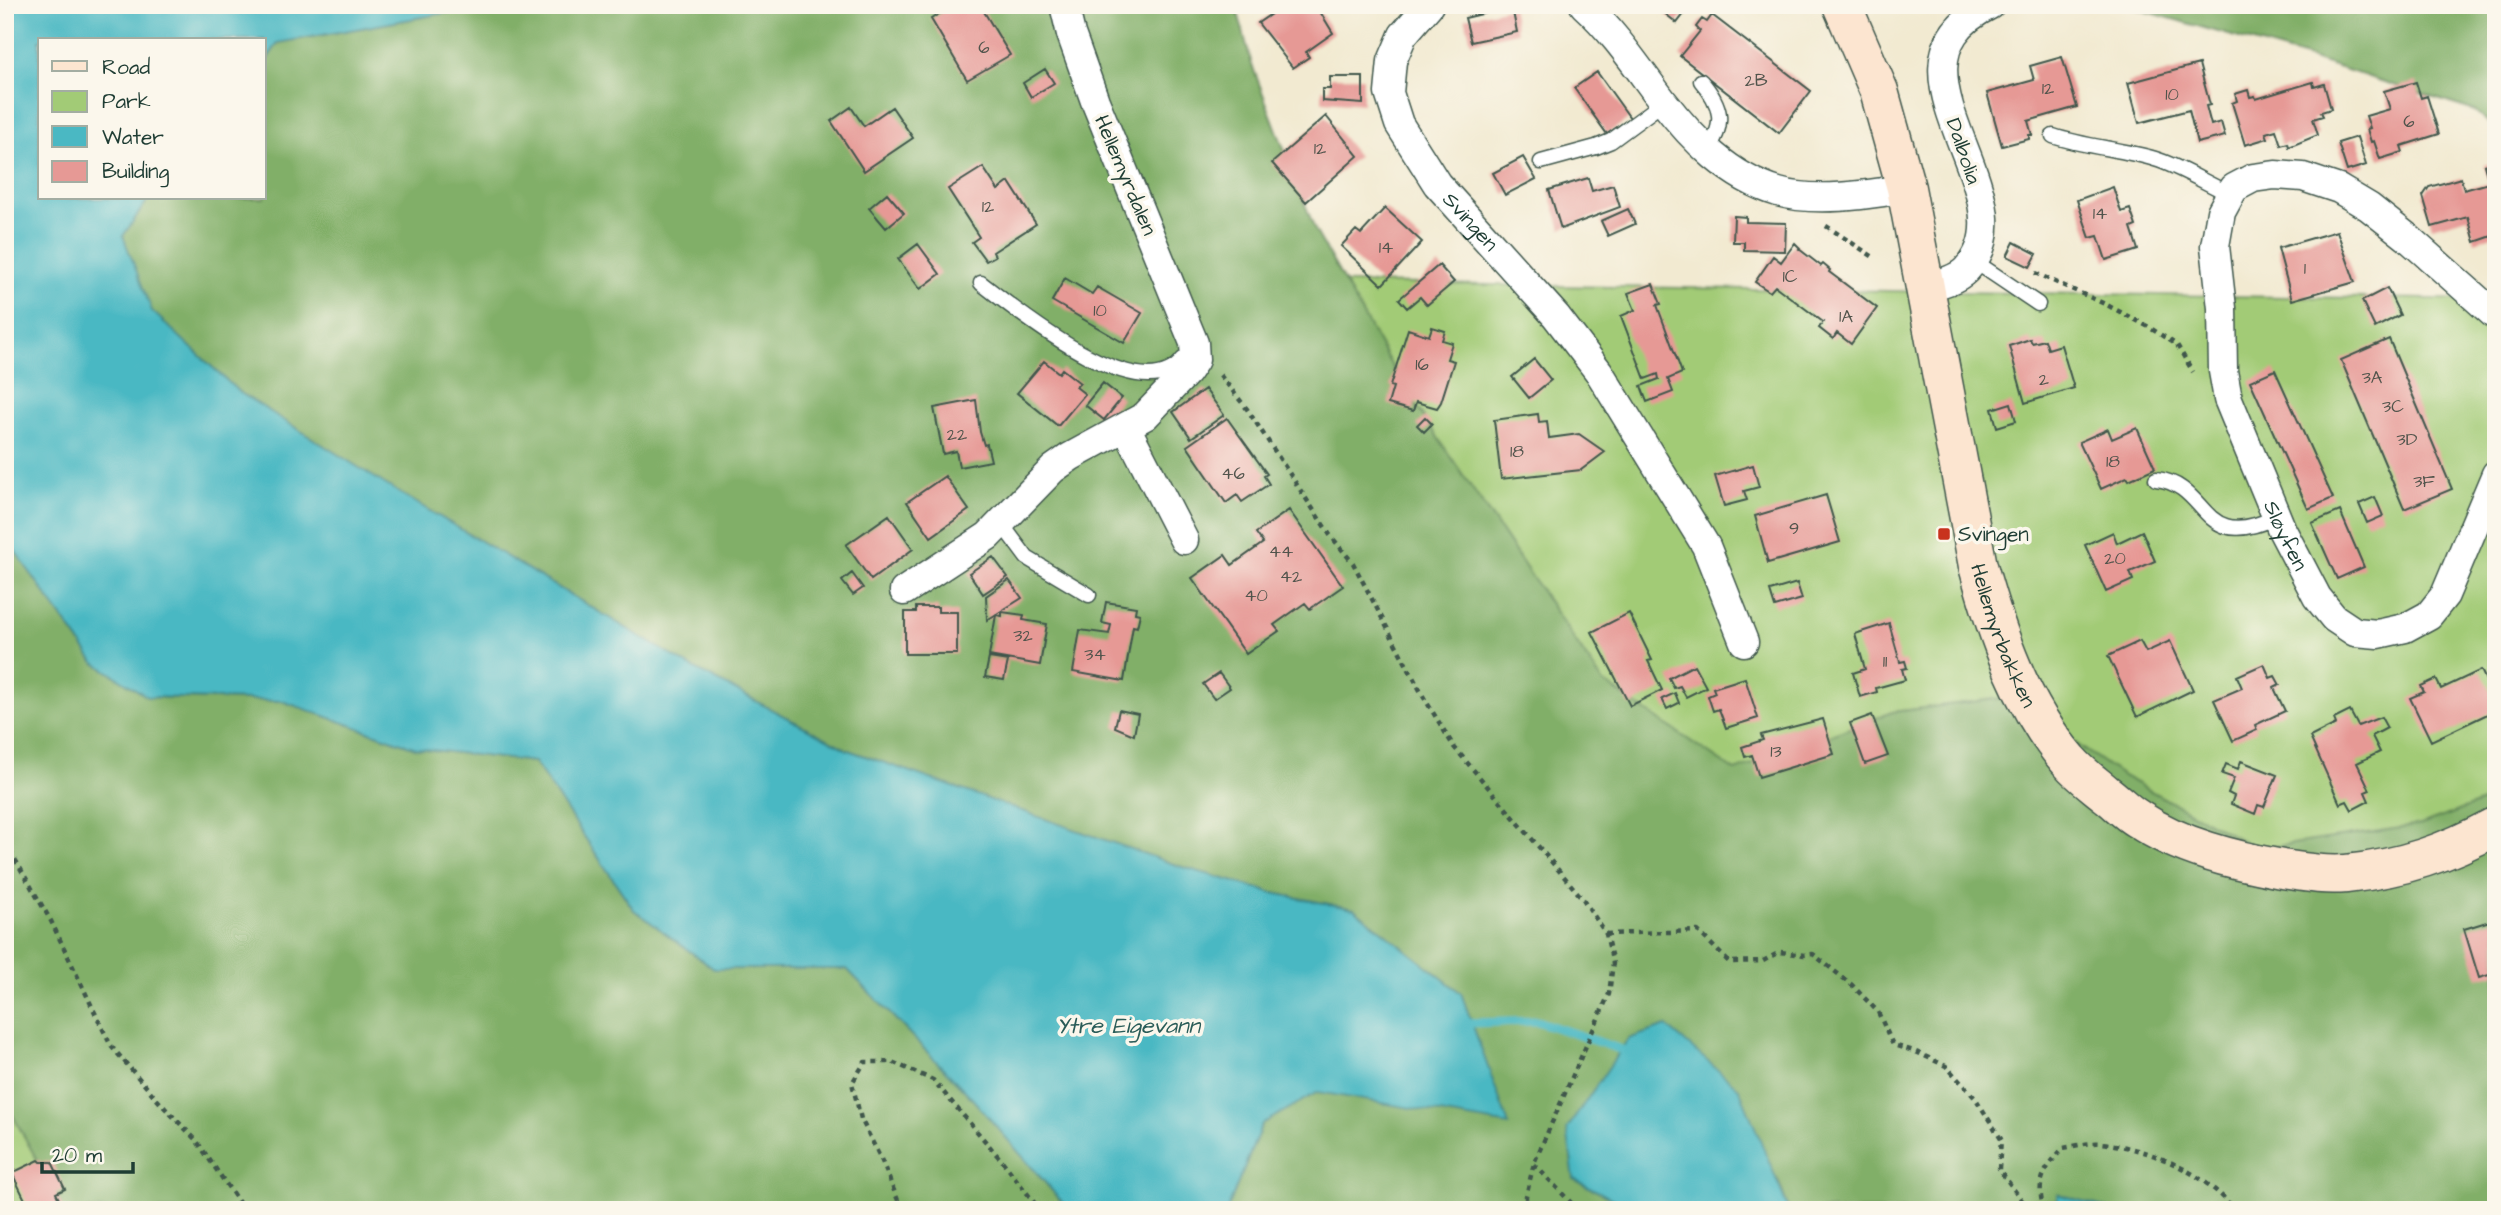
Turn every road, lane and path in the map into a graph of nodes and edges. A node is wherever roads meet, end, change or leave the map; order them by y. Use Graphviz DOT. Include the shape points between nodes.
graph roads {
  1 [pos="1064,5"];
  2 [pos="1584,5"];
  3 [pos="1842,5"];
  4 [pos="1990,5"];
  5 [pos="1419,11"];
  6 [pos="1701,81"];
  7 [pos="1664,102"];
  8 [pos="2053,136"];
  9 [pos="1707,151"];
  10 [pos="1541,162"];
  11 [pos="1906,188"];
  12 [pos="2230,194"];
  13 [pos="1809,196"];
  14 [pos="1875,258"];
  15 [pos="1971,263"];
  16 [pos="2033,272"];
  17 [pos="981,283"];
  18 [pos="1927,287"];
  19 [pos="2038,304"];
  20 [pos="2496,316"];
  21 [pos="1194,344"];
  22 [pos="2177,345"];
  23 [pos="1126,427"];
  24 [pos="2496,474"];
  25 [pos="2156,479"];
  26 [pos="2276,517"];
  27 [pos="1001,523"];
  28 [pos="1184,540"];
  29 [pos="904,591"];
  30 [pos="1089,595"];
  31 [pos="1744,642"];
  32 [pos="2496,826"];
  33 [pos="5,842"];
  34 [pos="1606,934"];
  35 [pos="1534,1163"];
  36 [pos="244,1210"];
  37 [pos="902,1210"];
  38 [pos="1040,1210"];
  39 [pos="1526,1210"];
  40 [pos="1578,1210"];
  41 [pos="2029,1210"];
  42 [pos="2044,1210"];
  43 [pos="2235,1210"];
  1 -- 21 [label="street, Hellemyrdalen" via="1094,101"];
  2 -- 7 [label="street"];
  3 -- 11 [label="street, Hellemyrbakken" via="1879,91"];
  4 -- 15 [label="street, Dalbolia" via="1965,22 1942,61 1942,83 1982,205 1983,228"];
  5 -- 31 [label="street, Svingen" via="1402,35 1392,61 1389,93 1399,124 1437,184 1600,372 1706,546"];
  6 -- 9 [label="lane" via="1713,96 1720,119 1718,134"];
  7 -- 9 [label="street"];
  7 -- 10 [label="lane" via="1611,141"];
  8 -- 12 [label="lane" via="2156,159"];
  9 -- 13 [label="street" via="1741,175 1779,192"];
  11 -- 13 [label="street"];
  11 -- 18 [label="street, Hellemyrbakken"];
  12 -- 20 [label="street" via="2253,178 2275,175 2303,177 2339,189 2370,207"];
  12 -- 26 [label="street, Sløyfen" via="2221,212 2216,246 2223,371 2228,399"];
  13 -- 14 [label="path" via="1816,220"];
  15 -- 18 [label="street" via="1965,272"];
  15 -- 19 [label="lane"];
  16 -- 22 [label="path" via="2105,304"];
  17 -- 21 [label="lane" via="1073,349 1142,375 1161,374 1177,366"];
  18 -- 32 [label="street, Hellemyrbakken" via="1978,566 1992,615 2027,700 2070,763 2138,819 2160,831 2248,863 2316,875 2420,861"];
  21 -- 23 [label="street" via="1195,360 1188,372 1145,416"];
  21 -- 34 [label="path" via="1247,409 1353,563 1454,747 1583,899"];
  23 -- 27 [label="street" via="1053,469"];
  23 -- 28 [label="street"];
  24 -- 26 [label="street, Sløyfen" via="2445,595 2429,615 2378,635 2355,632 2334,618 2317,597"];
  25 -- 26 [label="lane" via="2178,486 2222,525 2247,529"];
  27 -- 29 [label="street"];
  27 -- 30 [label="lane" via="1027,558"];
  33 -- 36 [label="path" via="51,921 111,1046 196,1140"];
  34 -- 35 [label="path" via="1613,963 1609,994"];
  34 -- 41 [label="path" via="1698,931 1729,961 1763,961 1780,952 1814,954 1878,1012 1893,1045 1946,1066 1976,1099 2001,1139 1999,1169"];
  35 -- 39 [label="path"];
  35 -- 40 [label="path"];
  37 -- 38 [label="path" via="858,1107 852,1083 864,1062 892,1062 933,1080"];
  42 -- 43 [label="path" via="2040,1196 2044,1170 2063,1148 2099,1143 2139,1151 2186,1170 2223,1195"];
}
